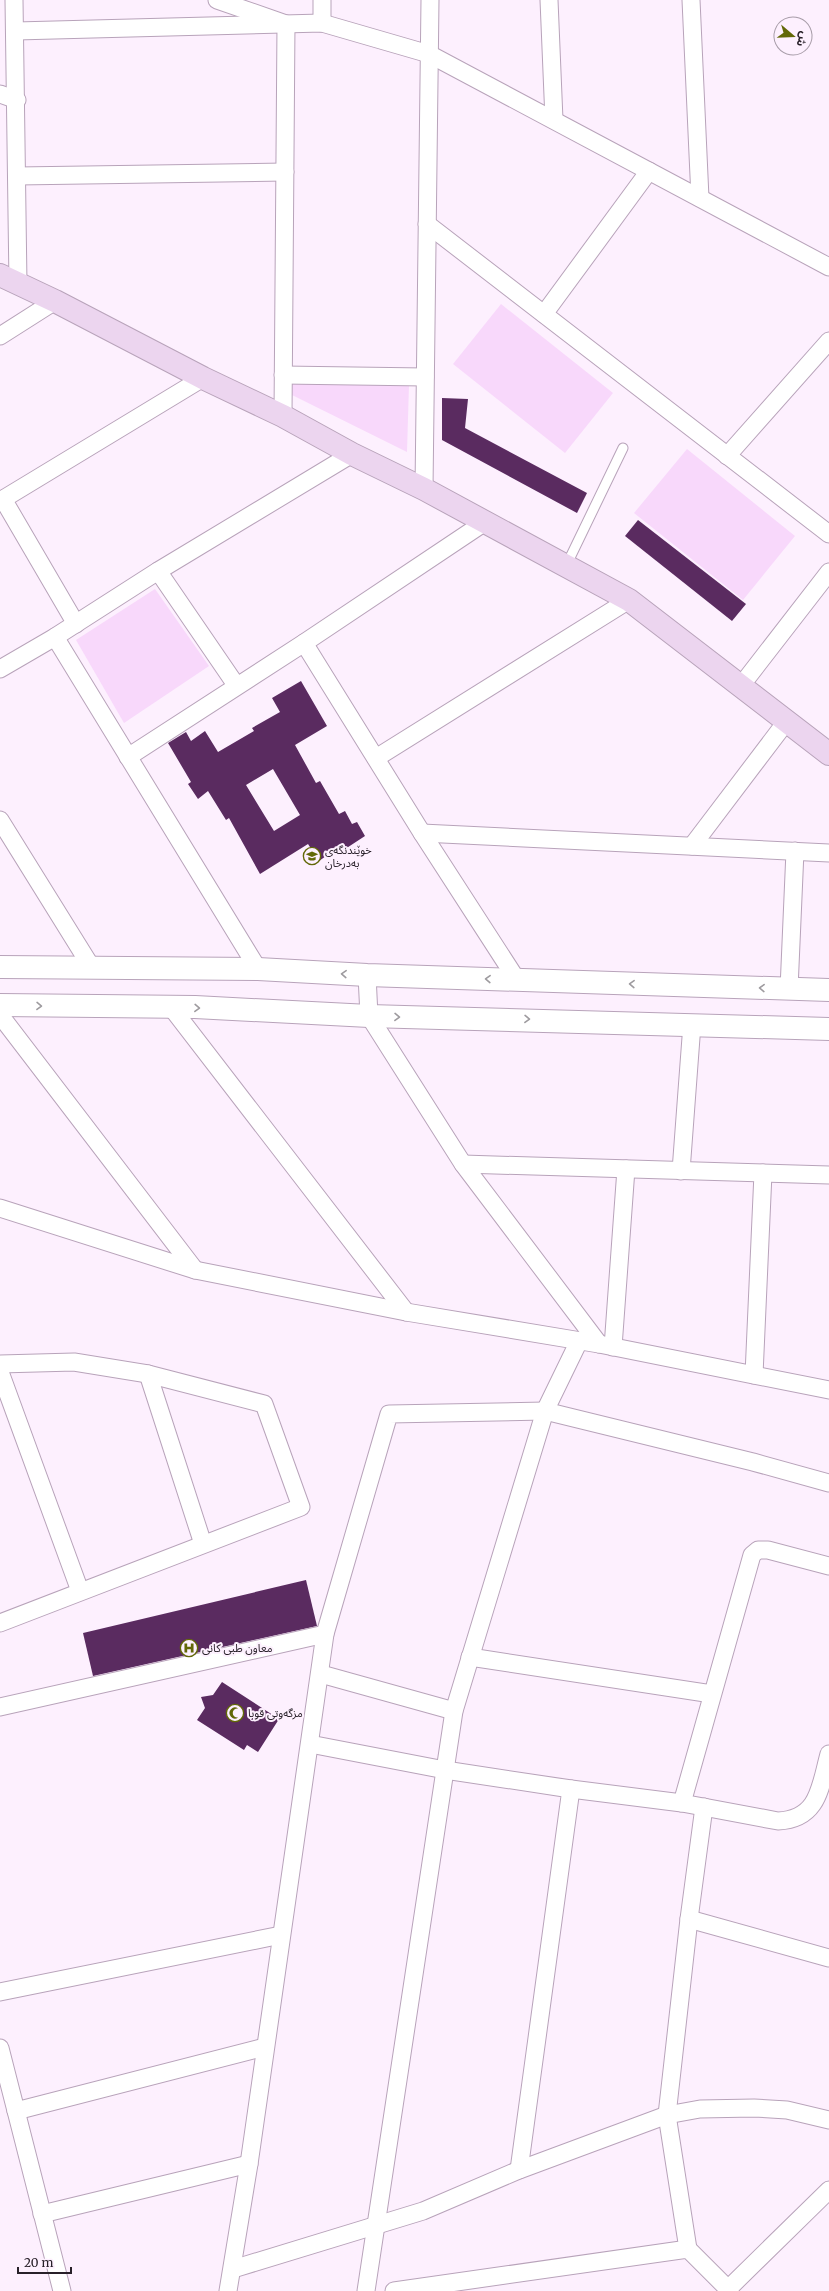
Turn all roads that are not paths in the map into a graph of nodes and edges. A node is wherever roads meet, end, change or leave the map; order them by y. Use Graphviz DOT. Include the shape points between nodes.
graph roads {
  1 [pos="14,0"];
  2 [pos="217,0"];
  3 [pos="322,0"];
  4 [pos="430,0"];
  5 [pos="549,0"];
  6 [pos="691,0"];
  7 [pos="322,23"];
  8 [pos="286,24"];
  9 [pos="16,31"];
  10 [pos="429,54"];
  11 [pos="0,94"];
  12 [pos="16,100"];
  13 [pos="554,120"];
  14 [pos="649,171"];
  15 [pos="285,172"];
  16 [pos="17,176"];
  17 [pos="700,198"];
  18 [pos="427,224"];
  19 [pos="829,267"];
  20 [pos="9,280"];
  21 [pos="55,301"];
  22 [pos="544,314"];
  23 [pos="0,336"];
  24 [pos="829,341"];
  25 [pos="283,375"];
  26 [pos="425,377"];
  27 [pos="203,378"];
  28 [pos="283,416"];
  29 [pos="623,448"];
  30 [pos="352,454"];
  31 [pos="727,456"];
  32 [pos="424,489"];
  33 [pos="1,500"];
  34 [pos="486,522"];
  35 [pos="829,534"];
  36 [pos="566,566"];
  37 [pos="158,571"];
  38 [pos="829,572"];
  39 [pos="629,600"];
  40 [pos="76,624"];
  41 [pos="55,637"];
  42 [pos="304,643"];
  43 [pos="0,668"];
  44 [pos="236,685"];
  45 [pos="740,688"];
  46 [pos="786,722"];
  47 [pos="829,754"];
  48 [pos="128,757"];
  49 [pos="376,758"];
  50 [pos="0,820"];
  51 [pos="422,833"];
  52 [pos="692,846"];
  53 [pos="795,852"];
  54 [pos="829,853"];
  55 [pos="0,967"];
  56 [pos="92,968"];
  57 [pos="258,969"];
  58 [pos="367,975"];
  59 [pos="517,980"];
  60 [pos="789,989"];
  61 [pos="829,990"];
  62 [pos="0,1005"];
  63 [pos="171,1007"];
  64 [pos="0,1015"];
  65 [pos="369,1016"];
  66 [pos="692,1024"];
  67 [pos="829,1028"];
  68 [pos="463,1164"];
  69 [pos="626,1169"];
  70 [pos="681,1171"];
  71 [pos="763,1174"];
  72 [pos="829,1176"];
  73 [pos="0,1208"];
  74 [pos="195,1270"];
  75 [pos="406,1312"];
  76 [pos="579,1341"];
  77 [pos="606,1346"];
  78 [pos="0,1364"];
  79 [pos="0,1372"];
  80 [pos="148,1374"];
  81 [pos="754,1375"];
  82 [pos="829,1390"];
  83 [pos="545,1411"];
  84 [pos="829,1483"];
  85 [pos="203,1544"];
  86 [pos="829,1566"];
  87 [pos="80,1591"];
  88 [pos="0,1624"];
  89 [pos="325,1634"];
  90 [pos="470,1657"];
  91 [pos="321,1674"];
  92 [pos="712,1694"];
  93 [pos="0,1707"];
  94 [pos="454,1711"];
  95 [pos="310,1744"];
  96 [pos="829,1754"];
  97 [pos="445,1770"];
  98 [pos="571,1790"];
  99 [pos="682,1803"];
  100 [pos="704,1807"];
  101 [pos="689,1919"];
  102 [pos="281,1935"];
  103 [pos="829,1958"];
  104 [pos="0,1992"];
  105 [pos="265,2047"];
  106 [pos="0,2048"];
  107 [pos="16,2111"];
  108 [pos="667,2115"];
  109 [pos="829,2120"];
  110 [pos="249,2164"];
  111 [pos="519,2170"];
  112 [pos="829,2190"];
  113 [pos="42,2214"];
  114 [pos="376,2224"];
  115 [pos="688,2249"];
  116 [pos="233,2269"];
  117 [pos="224,2290"];
  118 [pos="729,2290"];
  119 [pos="62,2291"];
  120 [pos="366,2291"];
  121 [pos="394,2291"];
  1 -- 9 [label="street"];
  2 -- 8 [label="street"];
  3 -- 7 [label="street"];
  4 -- 10 [label="street"];
  5 -- 13 [label="street"];
  6 -- 17 [label="street"];
  7 -- 8 [label="street"];
  7 -- 10 [label="street"];
  8 -- 9 [label="street"];
  8 -- 15 [label="street"];
  9 -- 12 [label="street"];
  10 -- 13 [label="street"];
  10 -- 18 [label="street"];
  11 -- 12 [label="street"];
  12 -- 16 [label="street"];
  13 -- 14 [label="street"];
  14 -- 17 [label="street"];
  14 -- 22 [label="street"];
  15 -- 16 [label="street"];
  15 -- 25 [label="street"];
  16 -- 20 [label="street"];
  17 -- 19 [label="street"];
  18 -- 22 [label="street"];
  18 -- 26 [label="street"];
  20 -- 21 [label="main road"];
  21 -- 23 [label="street"];
  21 -- 27 [label="main road"];
  22 -- 31 [label="street"];
  24 -- 31 [label="street"];
  25 -- 26 [label="street"];
  25 -- 28 [label="street"];
  26 -- 32 [label="street"];
  27 -- 28 [label="main road"];
  27 -- 33 [label="street"];
  28 -- 30 [label="main road"];
  29 -- 36 [label="lane"];
  30 -- 32 [label="main road"];
  30 -- 37 [label="street"];
  31 -- 35 [label="street"];
  32 -- 34 [label="main road"];
  33 -- 40 [label="street"];
  34 -- 36 [label="main road"];
  34 -- 42 [label="street"];
  36 -- 39 [label="main road"];
  37 -- 40 [label="street"];
  37 -- 44 [label="street"];
  38 -- 45 [label="street"];
  39 -- 45 [label="main road"];
  39 -- 49 [label="street"];
  40 -- 41 [label="street"];
  41 -- 43 [label="street"];
  41 -- 48 [label="street"];
  42 -- 44 [label="street"];
  42 -- 49 [label="street"];
  44 -- 48 [label="street"];
  45 -- 46 [label="main road"];
  46 -- 47 [label="main road"];
  46 -- 52 [label="street"];
  48 -- 57 [label="street"];
  49 -- 51 [label="street"];
  50 -- 56 [label="street"];
  51 -- 52 [label="street"];
  51 -- 59 [label="street"];
  52 -- 53 [label="street"];
  53 -- 54 [label="street"];
  53 -- 60 [label="street"];
  55 -- 56 [label="street"];
  56 -- 57 [label="street"];
  58 -- 57 [label="street, one-way"];
  59 -- 58 [label="street, one-way"];
  58 -- 65 [label="street"];
  60 -- 59 [label="street, one-way"];
  60 -- 61 [label="street"];
  62 -- 63 [label="street, one-way"];
  63 -- 65 [label="street, one-way"];
  63 -- 75 [label="street"];
  64 -- 74 [label="street"];
  65 -- 66 [label="street, one-way"];
  65 -- 68 [label="street"];
  66 -- 67 [label="street"];
  66 -- 70 [label="street"];
  68 -- 69 [label="street"];
  68 -- 77 [label="street"];
  69 -- 70 [label="street"];
  69 -- 77 [label="street"];
  70 -- 71 [label="street"];
  71 -- 72 [label="street"];
  71 -- 81 [label="street"];
  73 -- 74 [label="street"];
  74 -- 75 [label="street"];
  75 -- 76 [label="street"];
  76 -- 77 [label="street"];
  76 -- 83 [label="street"];
  77 -- 81 [label="street"];
  78 -- 80 [label="street" via="74,1362"];
  79 -- 87 [label="street"];
  80 -- 85 [label="street"];
  80 -- 85 [label="street" via="264,1404 301,1507"];
  81 -- 82 [label="street"];
  83 -- 84 [label="street"];
  83 -- 89 [label="street" via="389,1414"];
  83 -- 90 [label="street"];
  85 -- 87 [label="street"];
  86 -- 92 [label="street" via="768,1550 755,1552 747,1568"];
  87 -- 88 [label="street"];
  89 -- 91 [label="street"];
  89 -- 93 [label="street"];
  90 -- 92 [label="street"];
  90 -- 94 [label="street"];
  91 -- 94 [label="street"];
  91 -- 95 [label="street"];
  92 -- 99 [label="street"];
  94 -- 97 [label="street"];
  95 -- 97 [label="street"];
  95 -- 102 [label="street"];
  96 -- 100 [label="street" via="813,1805 804,1815 791,1821 778,1822"];
  97 -- 98 [label="street"];
  97 -- 114 [label="street"];
  98 -- 99 [label="street"];
  98 -- 111 [label="street"];
  99 -- 100 [label="street"];
  100 -- 101 [label="street"];
  101 -- 103 [label="street"];
  101 -- 108 [label="street"];
  102 -- 104 [label="street"];
  102 -- 105 [label="street"];
  105 -- 107 [label="street"];
  105 -- 110 [label="street"];
  106 -- 107 [label="street"];
  107 -- 113 [label="street"];
  108 -- 109 [label="street" via="700,2109 754,2108 787,2110"];
  108 -- 111 [label="street"];
  108 -- 115 [label="street"];
  110 -- 113 [label="street"];
  110 -- 116 [label="street"];
  111 -- 114 [label="street" via="423,2210"];
  112 -- 118 [label="street"];
  113 -- 119 [label="street"];
  114 -- 116 [label="street"];
  114 -- 120 [label="street"];
  115 -- 118 [label="street"];
  115 -- 121 [label="street"];
  116 -- 117 [label="street"];
}
